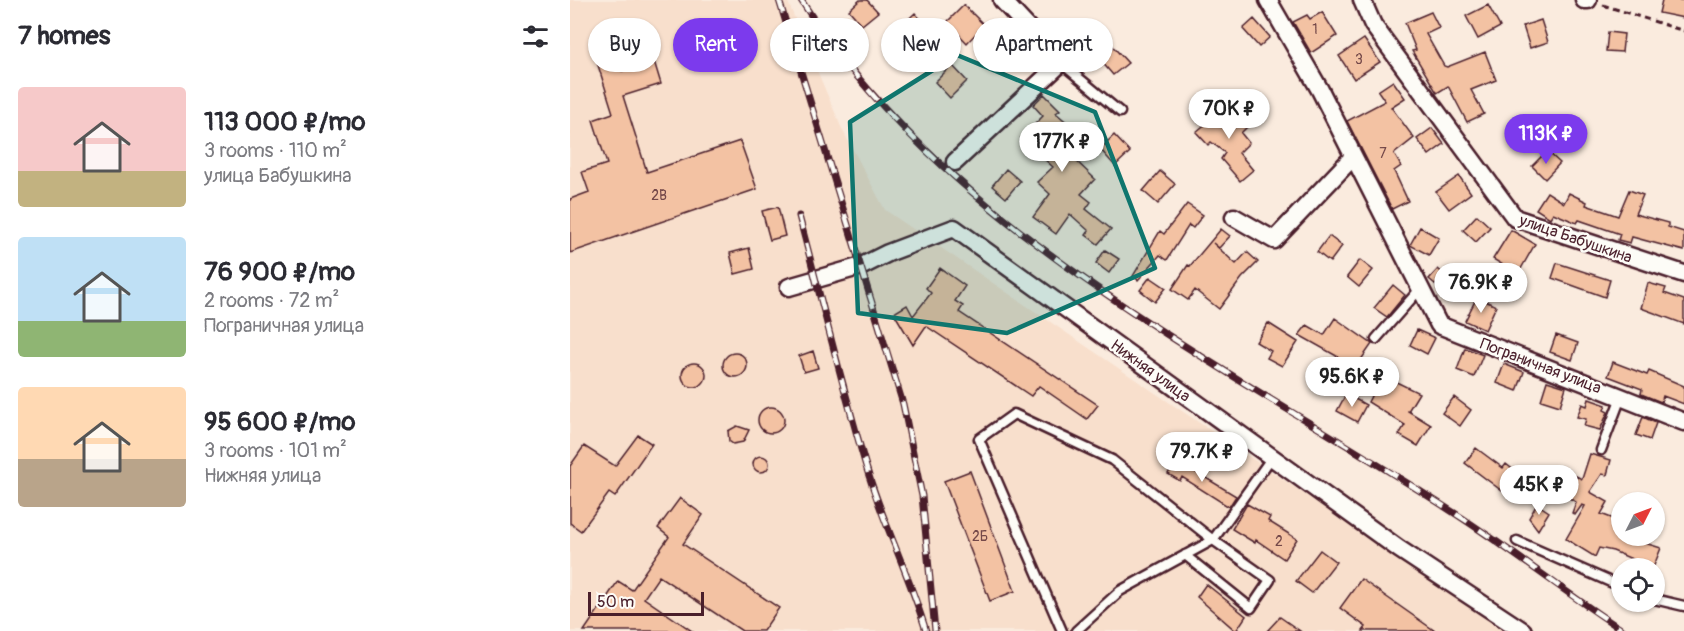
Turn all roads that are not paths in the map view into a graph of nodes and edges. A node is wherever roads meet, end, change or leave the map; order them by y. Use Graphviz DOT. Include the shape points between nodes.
graph roads {
  1 [pos="1002,0"];
  2 [pos="1268,0"];
  3 [pos="1362,0"];
  4 [pos="1019,18"];
  5 [pos="1051,72"];
  6 [pos="1072,72"];
  7 [pos="1120,112"];
  8 [pos="1352,158"];
  9 [pos="955,162"];
  10 [pos="1234,217"];
  11 [pos="1684,274"];
  12 [pos="789,287"];
  13 [pos="1420,289"];
  14 [pos="1376,339"];
  15 [pos="1621,397"];
  16 [pos="1684,422"];
  17 [pos="1601,450"];
  18 [pos="1272,457"];
  19 [pos="1213,540"];
  20 [pos="1517,541"];
  21 [pos="1185,555"];
  22 [pos="1611,582"];
  23 [pos="1665,602"];
  24 [pos="1684,606"];
  25 [pos="1062,631"];
  26 [pos="1076,631"];
  27 [pos="1523,631"];
  1 -- 4 [label="street"];
  2 -- 8 [label="street, Пограничная улица" via="1320,90"];
  3 -- 11 [label="street, улица Бабушкина" via="1373,25 1515,218"];
  5 -- 9 [label="street"];
  6 -- 7 [label="lane"];
  8 -- 10 [label="street" via="1274,240"];
  8 -- 13 [label="street, Пограничная улица"];
  12 -- 18 [label="street, Нижняя улица" via="861,266 954,228"];
  13 -- 14 [label="lane"];
  13 -- 15 [label="street, Пограничная улица" via="1435,320 1445,328"];
  15 -- 16 [label="street, Пограничная улица"];
  15 -- 17 [label="lane"];
  18 -- 19 [label="lane"];
  18 -- 27 [label="street, Нижняя улица" via="1399,549"];
  19 -- 21 [label="lane"];
  19 -- 21 [label="lane" via="1270,580 1251,608"];
  19 -- 25 [label="lane" via="1112,460 1014,414 980,439"];
  20 -- 22 [label="lane"];
  21 -- 26 [label="lane" via="1120,591"];
  23 -- 24 [label="lane"];
}
